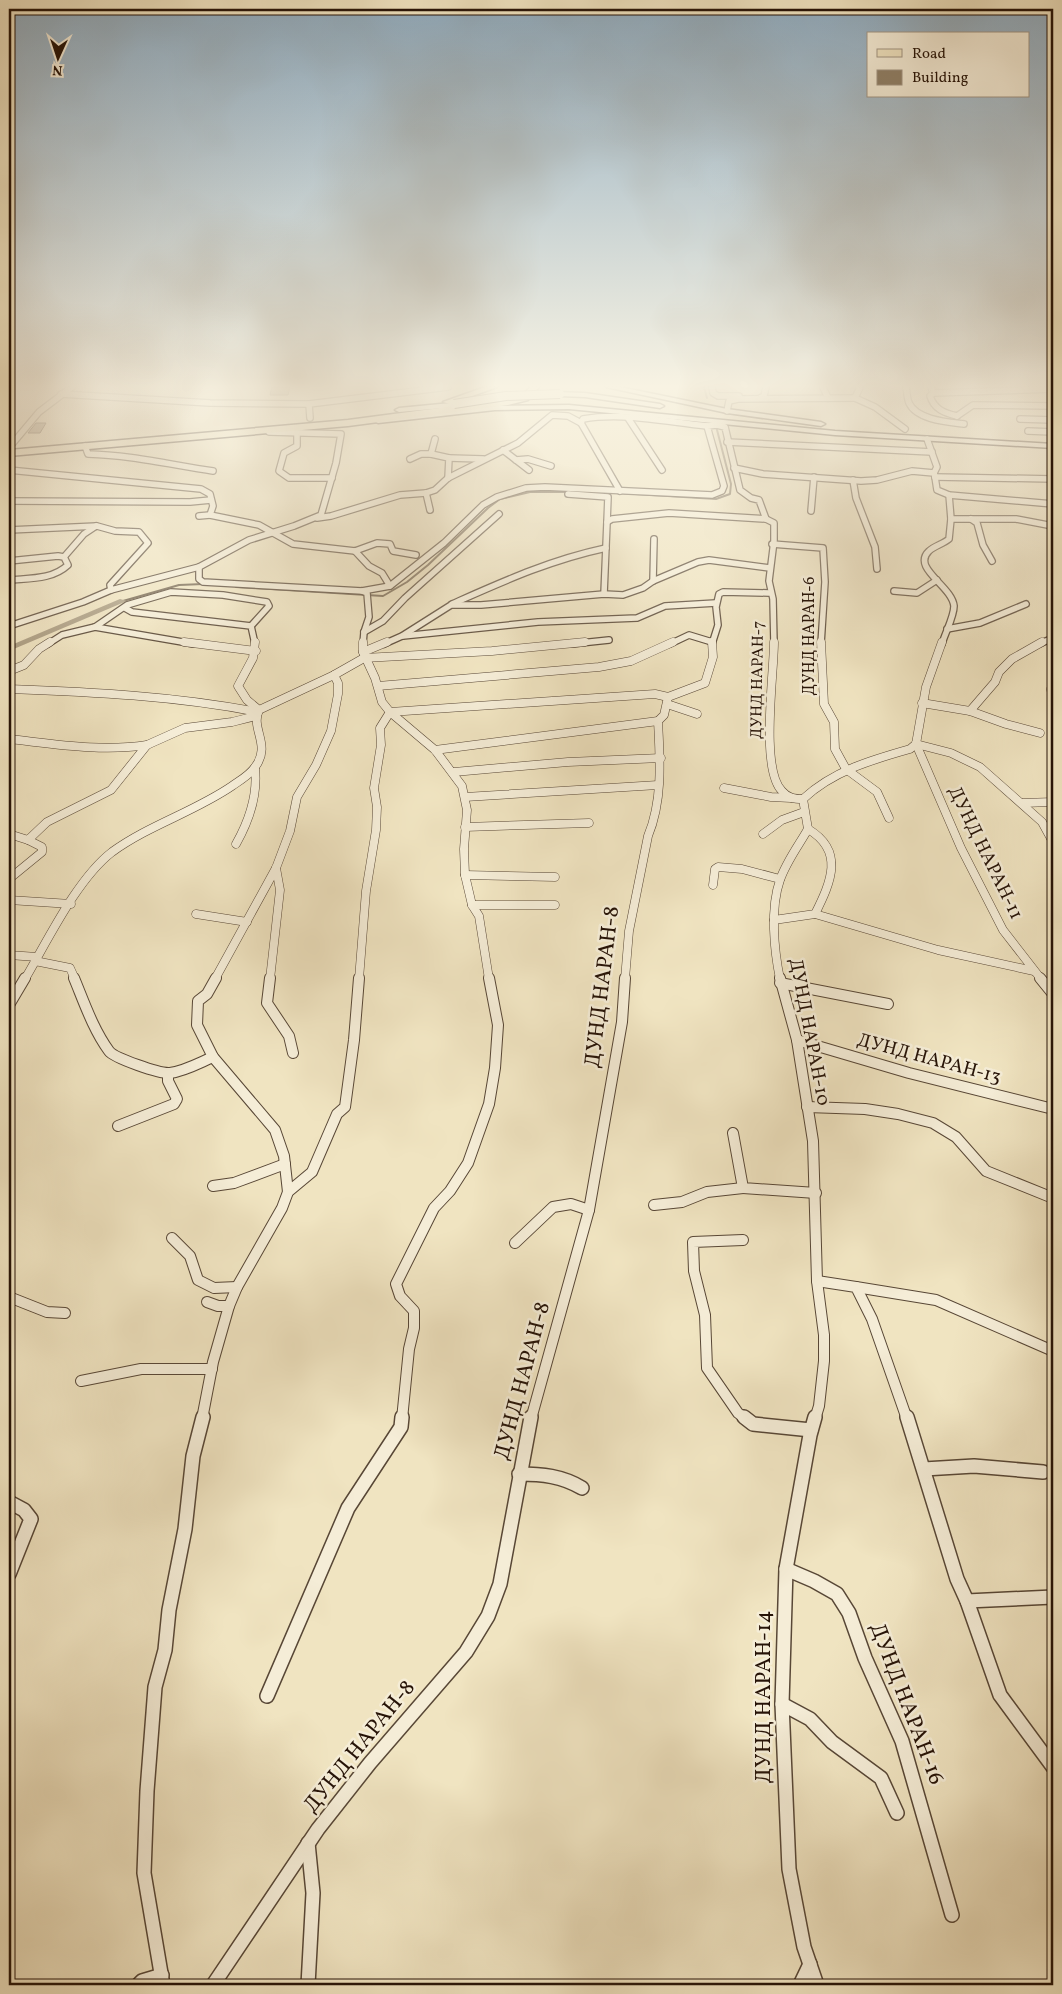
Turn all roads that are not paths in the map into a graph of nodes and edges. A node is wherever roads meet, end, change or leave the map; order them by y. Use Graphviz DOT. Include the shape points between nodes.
graph roads {
  1 [pos="111,480"];
  2 [pos="331,480"];
  3 [pos="446,480"];
  4 [pos="615,480"];
  5 [pos="723,480"];
  6 [pos="737,480"];
  7 [pos="814,480"];
  8 [pos="853,480"];
  9 [pos="936,480"];
  10 [pos="620,491"];
  11 [pos="426,493"];
  12 [pos="568,494"];
  13 [pos="949,495"];
  14 [pos="211,500"];
  15 [pos="9,501"];
  16 [pos="1053,504"];
  17 [pos="430,510"];
  18 [pos="811,511"];
  19 [pos="499,514"];
  20 [pos="210,515"];
  21 [pos="199,516"];
  22 [pos="317,518"];
  23 [pos="951,519"];
  24 [pos="971,519"];
  25 [pos="766,520"];
  26 [pos="607,522"];
  27 [pos="97,526"];
  28 [pos="1053,526"];
  29 [pos="9,530"];
  30 [pos="274,533"];
  31 [pos="654,539"];
  32 [pos="772,544"];
  33 [pos="606,548"];
  34 [pos="355,551"];
  35 [pos="416,555"];
  36 [pos="64,557"];
  37 [pos="9,561"];
  38 [pos="992,561"];
  39 [pos="199,567"];
  40 [pos="770,568"];
  41 [pos="877,569"];
  42 [pos="9,580"];
  43 [pos="937,580"];
  44 [pos="653,581"];
  45 [pos="390,586"];
  46 [pos="111,590"];
  47 [pos="894,591"];
  48 [pos="364,592"];
  49 [pos="604,594"];
  50 [pos="770,594"];
  51 [pos="716,603"];
  52 [pos="1026,604"];
  53 [pos="451,605"];
  54 [pos="125,608"];
  55 [pos="9,626"];
  56 [pos="251,626"];
  57 [pos="95,627"];
  58 [pos="947,629"];
  59 [pos="364,632"];
  60 [pos="402,636"];
  61 [pos="1053,638"];
  62 [pos="609,640"];
  63 [pos="712,642"];
  64 [pos="256,651"];
  65 [pos="364,655"];
  66 [pos="9,671"];
  67 [pos="334,675"];
  68 [pos="378,686"];
  69 [pos="1053,687"];
  70 [pos="9,689"];
  71 [pos="668,700"];
  72 [pos="1053,701"];
  73 [pos="922,703"];
  74 [pos="970,711"];
  75 [pos="390,712"];
  76 [pos="258,713"];
  77 [pos="697,714"];
  78 [pos="658,721"];
  79 [pos="1040,733"];
  80 [pos="9,739"];
  81 [pos="916,744"];
  82 [pos="147,745"];
  83 [pos="435,750"];
  84 [pos="661,758"];
  85 [pos="255,768"];
  86 [pos="846,770"];
  87 [pos="454,772"];
  88 [pos="658,785"];
  89 [pos="724,788"];
  90 [pos="465,797"];
  91 [pos="791,798"];
  92 [pos="803,799"];
  93 [pos="1053,802"];
  94 [pos="1022,803"];
  95 [pos="804,812"];
  96 [pos="889,818"];
  97 [pos="589,823"];
  98 [pos="465,827"];
  99 [pos="808,829"];
  100 [pos="9,834"];
  101 [pos="763,834"];
  102 [pos="1051,834"];
  103 [pos="28,840"];
  104 [pos="1053,842"];
  105 [pos="236,844"];
  106 [pos="276,868"];
  107 [pos="465,875"];
  108 [pos="555,877"];
  109 [pos="780,878"];
  110 [pos="9,879"];
  111 [pos="713,885"];
  112 [pos="9,900"];
  113 [pos="71,904"];
  114 [pos="472,905"];
  115 [pos="555,905"];
  116 [pos="196,914"];
  117 [pos="815,914"];
  118 [pos="774,920"];
  119 [pos="247,922"];
  120 [pos="9,955"];
  121 [pos="36,959"];
  122 [pos="1034,971"];
  123 [pos="780,983"];
  124 [pos="1053,994"];
  125 [pos="888,1004"];
  126 [pos="9,1006"];
  127 [pos="797,1040"];
  128 [pos="293,1053"];
  129 [pos="213,1057"];
  130 [pos="168,1073"];
  131 [pos="807,1107"];
  132 [pos="1053,1109"];
  133 [pos="118,1126"];
  134 [pos="733,1133"];
  135 [pos="285,1164"];
  136 [pos="213,1186"];
  137 [pos="743,1188"];
  138 [pos="288,1192"];
  139 [pos="816,1193"];
  140 [pos="1053,1198"];
  141 [pos="654,1205"];
  142 [pos="589,1210"];
  143 [pos="172,1238"];
  144 [pos="743,1240"];
  145 [pos="515,1243"];
  146 [pos="817,1281"];
  147 [pos="856,1286"];
  148 [pos="237,1287"];
  149 [pos="9,1297"];
  150 [pos="207,1302"];
  151 [pos="229,1306"];
  152 [pos="65,1313"];
  153 [pos="1053,1351"];
  154 [pos="212,1369"];
  155 [pos="81,1381"];
  156 [pos="811,1430"];
  157 [pos="924,1470"];
  158 [pos="1043,1472"];
  159 [pos="519,1474"];
  160 [pos="582,1488"];
  161 [pos="9,1502"];
  162 [pos="786,1569"];
  163 [pos="9,1574"];
  164 [pos="1053,1597"];
  165 [pos="967,1601"];
  166 [pos="267,1696"];
  167 [pos="782,1704"];
  168 [pos="1053,1767"];
  169 [pos="897,1812"];
  170 [pos="308,1843"];
  171 [pos="952,1915"];
  172 [pos="810,1964"];
  173 [pos="162,1980"];
  174 [pos="138,1985"];
  175 [pos="214,1985"];
  176 [pos="308,1985"];
  177 [pos="800,1985"];
  178 [pos="817,1985"];
  1 -- 14 [label="street" via="201,489 209,492"];
  2 -- 22 [label="street" via="322,515"];
  3 -- 11 [label="street"];
  4 -- 10 [label="street"];
  5 -- 10 [label="street" via="722,491 705,496"];
  6 -- 25 [label="street" via="740,490 759,500"];
  7 -- 18 [label="street"];
  8 -- 41 [label="street" via="856,498 875,547"];
  9 -- 13 [label="street" via="937,490"];
  10 -- 45 [label="street" via="545,487 526,488 497,497"];
  11 -- 17 [label="street"];
  11 -- 22 [label="street" via="400,495"];
  12 -- 26 [label="street" via="608,497"];
  13 -- 16 [label="street"];
  13 -- 23 [label="street"];
  14 -- 15 [label="street"];
  14 -- 20 [label="street"];
  19 -- 59 [label="street" via="383,621"];
  20 -- 21 [label="street"];
  20 -- 30 [label="street" via="259,525"];
  22 -- 30 [label="street"];
  23 -- 24 [label="street"];
  23 -- 43 [label="street" via="949,539 928,552 923,561"];
  24 -- 28 [label="street"];
  24 -- 38 [label="street" via="977,523 982,545"];
  25 -- 26 [label="street" via="669,513 616,517"];
  25 -- 32 [label="street, ДУНД НАРАН-7" via="774,523"];
  26 -- 33 [label="street"];
  27 -- 29 [label="street"];
  27 -- 36 [label="street" via="84,534"];
  27 -- 46 [label="street" via="138,532 148,543 137,559 110,585"];
  30 -- 34 [label="street" via="293,544"];
  30 -- 39 [label="street" via="249,540"];
  31 -- 44 [label="street"];
  32 -- 40 [label="street, ДУНД НАРАН-7"];
  32 -- 86 [label="street, ДУНД НАРАН-6" via="823,548 821,634 824,704 834,722 835,749"];
  33 -- 49 [label="street"];
  33 -- 53 [label="street" via="536,567"];
  34 -- 35 [label="street" via="377,543 390,544 393,551"];
  34 -- 45 [label="street" via="369,566 382,572"];
  36 -- 37 [label="street"];
  36 -- 42 [label="street" via="68,566 63,571 49,576"];
  39 -- 46 [label="street"];
  39 -- 48 [label="street" via="199,579 203,582"];
  40 -- 44 [label="street" via="709,560"];
  40 -- 50 [label="street, ДУНД НАРАН-7"];
  43 -- 47 [label="street" via="917,593"];
  43 -- 58 [label="street" via="952,597 954,609"];
  44 -- 49 [label="street" via="623,595"];
  45 -- 48 [label="street"];
  46 -- 55 [label="street"];
  48 -- 59 [label="street" via="369,602"];
  49 -- 53 [label="street"];
  50 -- 51 [label="street" via="723,592"];
  50 -- 91 [label="street, ДУНД НАРАН-7" via="773,599 774,660 770,752 773,770 782,790"];
  51 -- 60 [label="street" via="666,606 637,618 538,622"];
  51 -- 63 [label="street" via="718,625"];
  52 -- 58 [label="street" via="980,623"];
  53 -- 60 [label="street"];
  54 -- 56 [label="street" via="132,612"];
  54 -- 56 [label="street" via="171,592 267,602 269,606"];
  54 -- 57 [label="street"];
  56 -- 64 [label="street"];
  57 -- 64 [label="street" via="165,640"];
  57 -- 66 [label="street" via="62,635 40,649 24,665"];
  58 -- 73 [label="street"];
  59 -- 65 [label="street"];
  60 -- 65 [label="street"];
  61 -- 74 [label="street" via="1012,659"];
  62 -- 65 [label="street" via="492,651"];
  63 -- 68 [label="street" via="689,635 630,661 598,667"];
  63 -- 71 [label="street" via="713,657 705,683"];
  64 -- 76 [label="street" via="238,686"];
  65 -- 67 [label="street"];
  65 -- 68 [label="street"];
  67 -- 76 [label="street"];
  67 -- 106 [label="street" via="338,694 331,731 297,797 290,831"];
  68 -- 75 [label="street" via="382,702"];
  69 -- 72 [label="street"];
  70 -- 76 [label="street" via="205,702"];
  71 -- 75 [label="street" via="646,695"];
  71 -- 77 [label="street"];
  71 -- 78 [label="street" via="664,715"];
  73 -- 74 [label="street"];
  73 -- 81 [label="street"];
  74 -- 79 [label="street"];
  75 -- 83 [label="street"];
  75 -- 138 [label="street" via="380,728 374,788 376,830 366,891 346,1107 337,1114 312,1172"];
  76 -- 82 [label="street" via="232,722 185,728"];
  76 -- 85 [label="street" via="264,753"];
  78 -- 83 [label="street"];
  78 -- 84 [label="street, ДУНД НАРАН-8"];
  80 -- 82 [label="street" via="89,748 122,749"];
  81 -- 86 [label="street" via="910,749"];
  81 -- 94 [label="street" via="951,753 980,767"];
  81 -- 122 [label="street, ДУНД НАРАН-11" via="961,848 1003,930"];
  82 -- 103 [label="street" via="112,790 47,822"];
  83 -- 87 [label="street"];
  84 -- 87 [label="street"];
  84 -- 88 [label="street, ДУНД НАРАН-8"];
  85 -- 105 [label="street" via="258,781 249,816"];
  85 -- 113 [label="street" via="210,801 136,836 111,853 86,877"];
  86 -- 92 [label="street" via="812,789"];
  86 -- 96 [label="street" via="876,792"];
  87 -- 90 [label="street"];
  88 -- 90 [label="street"];
  88 -- 142 [label="street, ДУНД НАРАН-8" via="653,826 648,836 629,931 622,1022"];
  89 -- 91 [label="street"];
  90 -- 98 [label="street"];
  91 -- 92 [label="street"];
  92 -- 95 [label="street"];
  93 -- 94 [label="street"];
  94 -- 102 [label="street"];
  95 -- 99 [label="street"];
  95 -- 101 [label="street" via="774,823"];
  97 -- 98 [label="street"];
  98 -- 107 [label="street"];
  99 -- 109 [label="street, ДУНД НАРАН-10"];
  99 -- 117 [label="street" via="819,834 828,844 832,856 828,886"];
  100 -- 103 [label="street"];
  102 -- 104 [label="street"];
  103 -- 110 [label="street" via="42,846 42,852"];
  106 -- 119 [label="street"];
  106 -- 128 [label="street" via="280,890 267,1003 289,1036"];
  107 -- 108 [label="street"];
  107 -- 114 [label="street"];
  109 -- 111 [label="street" via="742,869 718,868"];
  109 -- 118 [label="street, ДУНД НАРАН-10"];
  112 -- 113 [label="street"];
  113 -- 121 [label="street"];
  114 -- 115 [label="street"];
  114 -- 166 [label="street" via="479,916 498,1025 489,1104 468,1163 450,1191 434,1208 396,1284 400,1296 414,1311 401,1427 348,1508"];
  116 -- 119 [label="street"];
  117 -- 118 [label="street"];
  117 -- 122 [label="street" via="938,950"];
  118 -- 123 [label="street, ДУНД НАРАН-10"];
  119 -- 129 [label="street" via="206,994 198,1001 197,1026"];
  120 -- 121 [label="street"];
  121 -- 126 [label="street"];
  121 -- 130 [label="street" via="70,968 94,1026 110,1053"];
  122 -- 124 [label="street, ДУНД НАРАН-11"];
  123 -- 125 [label="street"];
  123 -- 127 [label="street, ДУНД НАРАН-10"];
  127 -- 131 [label="street, ДУНД НАРАН-10"];
  127 -- 132 [label="street, ДУНД НАРАН-13" via="909,1073"];
  129 -- 130 [label="street"];
  129 -- 135 [label="street" via="275,1130"];
  130 -- 133 [label="street" via="176,1099 174,1104"];
  131 -- 139 [label="street, ДУНД НАРАН-10"];
  131 -- 140 [label="street" via="865,1109 933,1123 956,1137 986,1170"];
  134 -- 137 [label="street"];
  135 -- 136 [label="street" via="234,1183"];
  135 -- 138 [label="street"];
  137 -- 139 [label="street"];
  137 -- 141 [label="street" via="707,1192 682,1202"];
  138 -- 148 [label="street"];
  139 -- 146 [label="street, ДУНД НАРАН-10"];
  142 -- 145 [label="street" via="571,1204 553,1207"];
  142 -- 159 [label="street, ДУНД НАРАН-8" via="527,1431"];
  143 -- 148 [label="street" via="190,1256 198,1280 214,1288"];
  144 -- 156 [label="street" via="693,1242 694,1271 705,1315 708,1368 738,1413 753,1424"];
  146 -- 147 [label="street"];
  146 -- 156 [label="street, ДУНД НАРАН-14" via="824,1362 819,1406"];
  147 -- 153 [label="street" via="936,1300"];
  147 -- 157 [label="street" via="872,1319"];
  148 -- 151 [label="street"];
  149 -- 152 [label="street" via="47,1312"];
  150 -- 151 [label="street"];
  151 -- 154 [label="street"];
  154 -- 155 [label="street" via="141,1369"];
  154 -- 173 [label="street" via="194,1456 185,1529 169,1610 166,1650 155,1687 152,1716 144,1873"];
  156 -- 162 [label="street, ДУНД НАРАН-14"];
  157 -- 158 [label="street" via="974,1466"];
  157 -- 165 [label="street" via="957,1579"];
  159 -- 160 [label="street" via="544,1474 568,1479"];
  159 -- 170 [label="street, ДУНД НАРАН-8" via="500,1584 488,1616 466,1652 370,1763"];
  161 -- 163 [label="street" via="31,1518"];
  162 -- 167 [label="street, ДУНД НАРАН-14"];
  162 -- 171 [label="street, ДУНД НАРАН-16" via="837,1594 849,1613 902,1741"];
  164 -- 165 [label="street"];
  165 -- 168 [label="street" via="1000,1695"];
  167 -- 169 [label="street" via="810,1718 832,1742 881,1778"];
  167 -- 172 [label="street, ДУНД НАРАН-14" via="789,1869"];
  170 -- 175 [label="street, ДУНД НАРАН-8"];
  170 -- 176 [label="street" via="313,1893"];
  172 -- 177 [label="street"];
  172 -- 178 [label="street, ДУНД НАРАН-14"];
  173 -- 174 [label="street" via="142,1981"];
}
